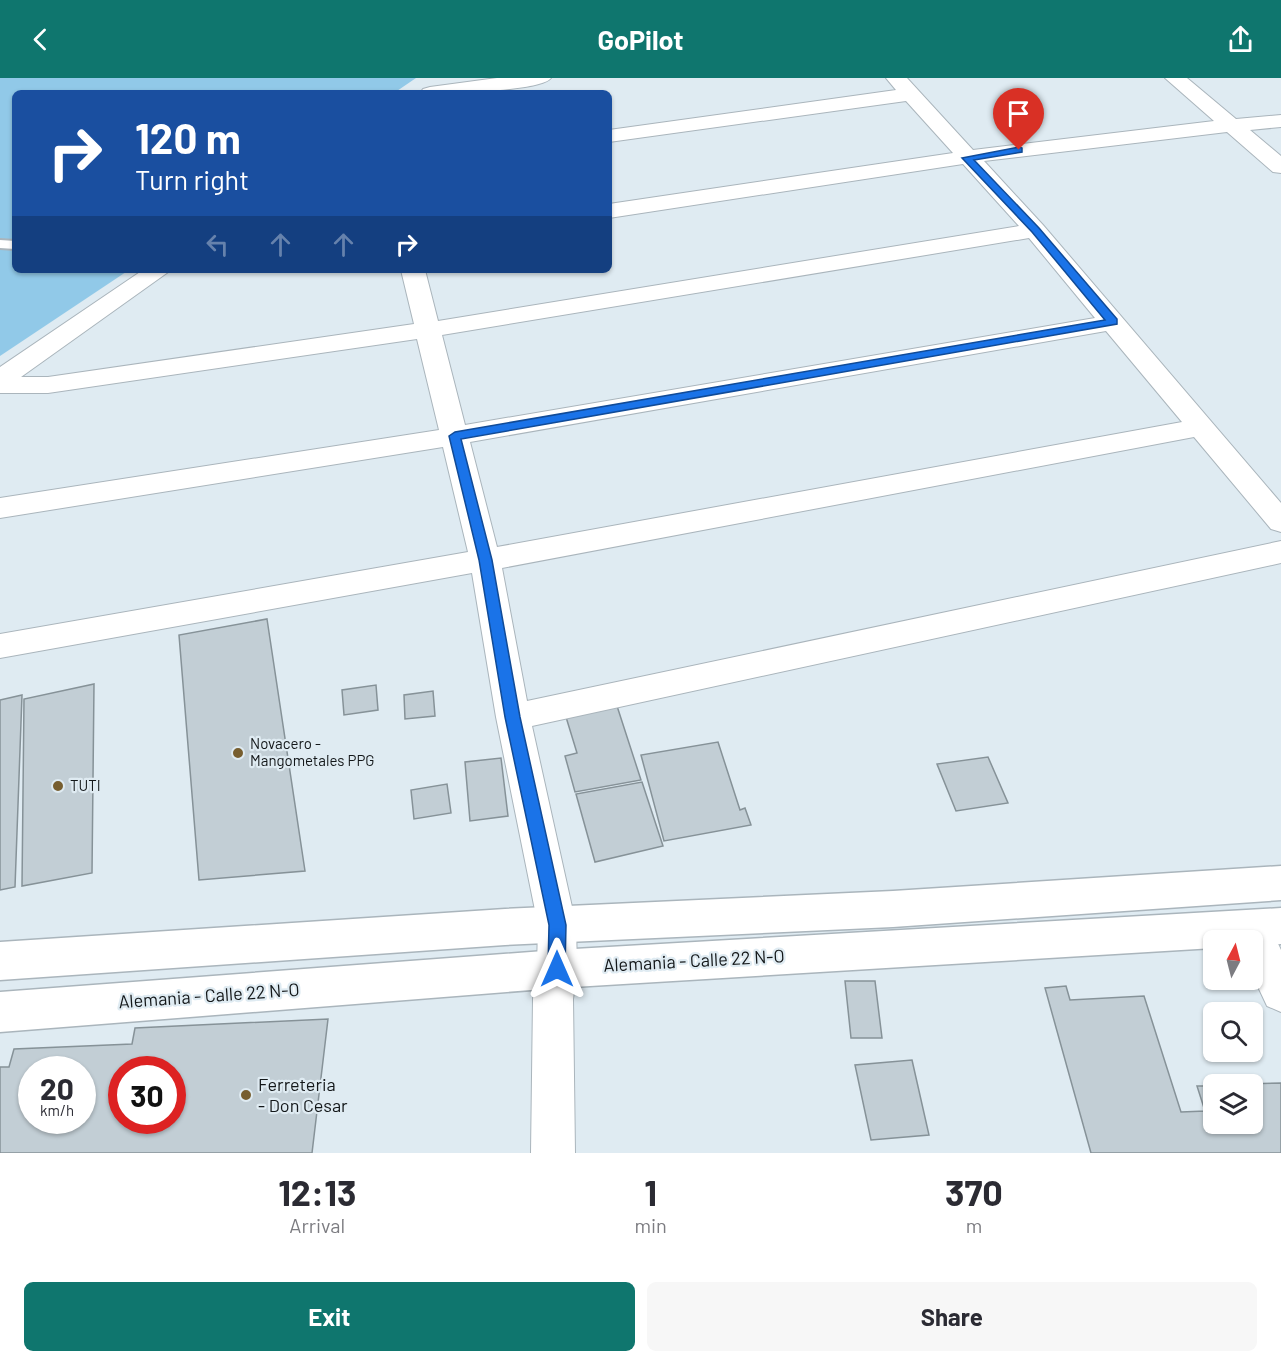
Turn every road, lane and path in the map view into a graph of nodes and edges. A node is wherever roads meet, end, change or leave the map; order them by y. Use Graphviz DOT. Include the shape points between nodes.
graph roads {
  1 [pos="438,78"];
  2 [pos="541,78"];
  3 [pos="896,78"];
  4 [pos="1175,78"];
  5 [pos="421,90"];
  6 [pos="452,90"];
  7 [pos="912,94"];
  8 [pos="1281,121"];
  9 [pos="1231,125"];
  10 [pos="612,136"];
  11 [pos="967,158"];
  12 [pos="1281,167"];
  13 [pos="612,211"];
  14 [pos="1035,230"];
  15 [pos="154,273"];
  16 [pos="414,273"];
  17 [pos="1113,322"];
  18 [pos="428,330"];
  19 [pos="0,379"];
  20 [pos="0,385"];
  21 [pos="1201,427"];
  22 [pos="455,436"];
  23 [pos="0,508"];
  24 [pos="1281,522"];
  25 [pos="1281,552"];
  26 [pos="485,560"];
  27 [pos="0,646"];
  28 [pos="513,717"];
  29 [pos="1281,883"];
  30 [pos="557,925"];
  31 [pos="1266,927"];
  32 [pos="0,961"];
  33 [pos="557,969"];
  34 [pos="1281,993"];
  35 [pos="0,1012"];
  36 [pos="553,1153"];
  1 -- 5 [label="street"];
  2 -- 6 [label="street"];
  3 -- 7 [label="street"];
  4 -- 9 [label="street"];
  7 -- 10 [label="street"];
  7 -- 11 [label="street"];
  8 -- 9 [label="street"];
  9 -- 11 [label="street"];
  9 -- 12 [label="street"];
  11 -- 13 [label="street"];
  11 -- 14 [label="street"];
  14 -- 17 [label="street"];
  14 -- 18 [label="street"];
  15 -- 19 [label="street"];
  16 -- 18 [label="street"];
  17 -- 21 [label="street"];
  17 -- 22 [label="street"];
  18 -- 20 [label="street" via="48,385"];
  18 -- 22 [label="street"];
  21 -- 24 [label="street"];
  21 -- 26 [label="street"];
  22 -- 23 [label="street"];
  22 -- 26 [label="street"];
  25 -- 28 [label="street"];
  26 -- 27 [label="street"];
  26 -- 28 [label="street"];
  28 -- 30 [label="street"];
  29 -- 30 [label="street" via="893,909"];
  30 -- 32 [label="street"];
  30 -- 33 [label="street"];
  31 -- 33 [label="street, Alemania - Calle 22 N-O"];
  31 -- 34 [label="street"];
  33 -- 35 [label="street, Alemania - Calle 22 N-O"];
  33 -- 36 [label="street" via="553,999"];
}
